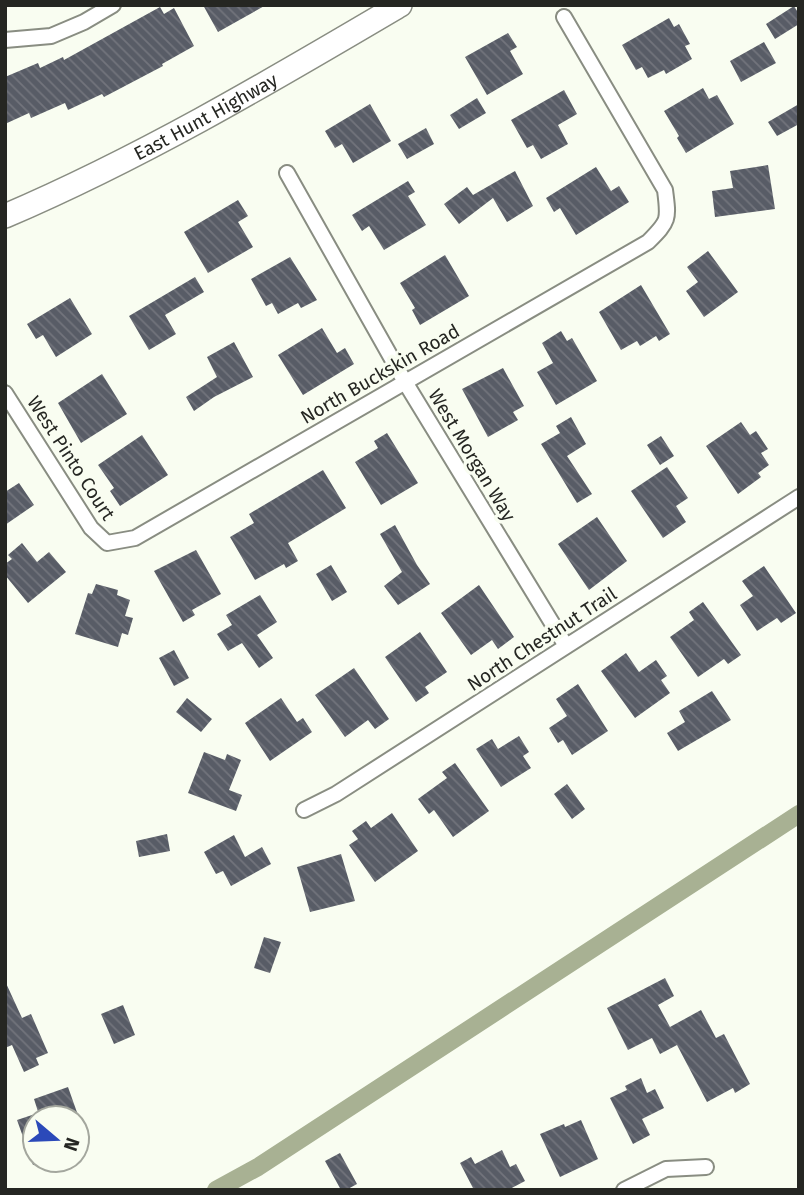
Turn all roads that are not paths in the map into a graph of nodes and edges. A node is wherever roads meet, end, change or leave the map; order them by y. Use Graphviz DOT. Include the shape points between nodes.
graph roads {
  1 [pos="113,5"];
  2 [pos="400,5"];
  3 [pos="564,16"];
  4 [pos="5,40"];
  5 [pos="287,173"];
  6 [pos="5,216"];
  7 [pos="405,382"];
  8 [pos="5,393"];
  9 [pos="799,497"];
  10 [pos="107,543"];
  11 [pos="566,646"];
  12 [pos="304,810"];
  13 [pos="706,1167"];
  14 [pos="624,1190"];
  1 -- 4 [label="street" via="51,36"];
  2 -- 6 [label="main road, East Hunt Highway" via="191,127"];
  3 -- 7 [label="street, North Buckskin Road" via="665,190 666,225 648,242"];
  5 -- 7 [label="street, West Morgan Way"];
  7 -- 10 [label="street, North Buckskin Road" via="135,538"];
  7 -- 11 [label="street, West Morgan Way"];
  8 -- 10 [label="street, West Pinto Court" via="91,528"];
  9 -- 11 [label="street, North Chestnut Trail"];
  11 -- 12 [label="street, North Chestnut Trail"];
  13 -- 14 [label="street" via="666,1169"];
}
